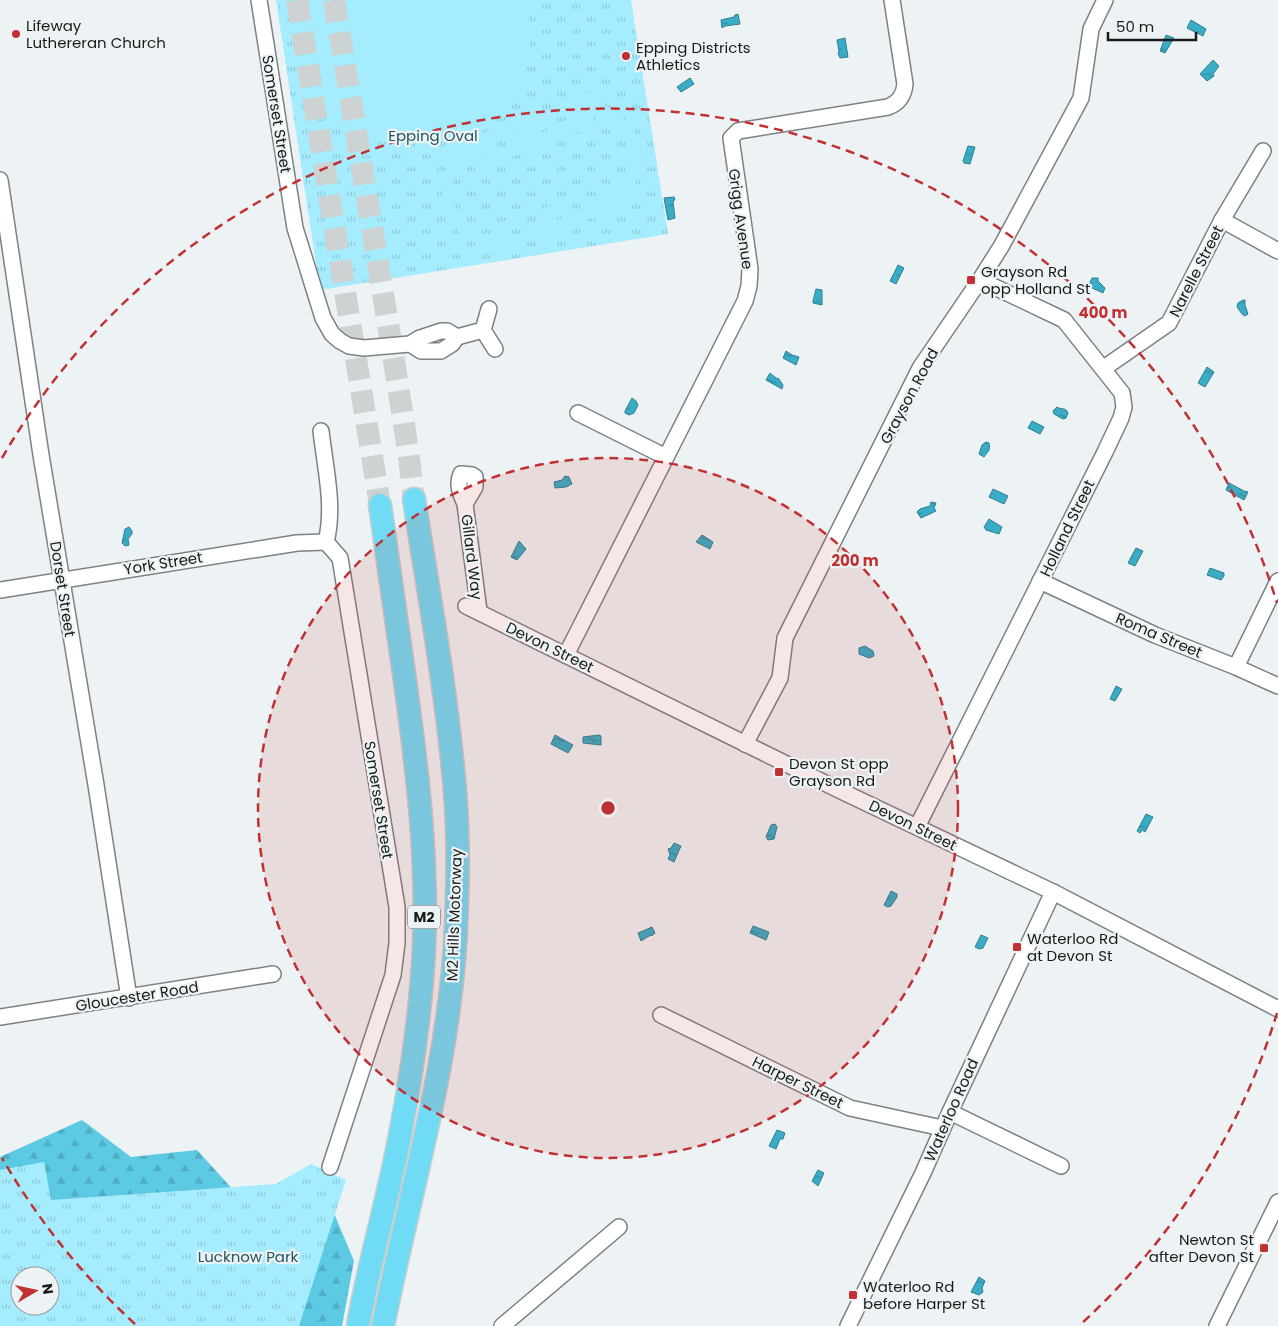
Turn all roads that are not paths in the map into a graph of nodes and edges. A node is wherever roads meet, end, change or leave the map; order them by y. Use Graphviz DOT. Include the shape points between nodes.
graph roads {
  1 [pos="259,0"];
  2 [pos="892,0"];
  3 [pos="1105,0"];
  4 [pos="1264,151"];
  5 [pos="0,180"];
  6 [pos="1222,220"];
  7 [pos="1278,251"];
  8 [pos="980,280"];
  9 [pos="489,309"];
  10 [pos="483,330"];
  11 [pos="496,349"];
  12 [pos="1104,368"];
  13 [pos="578,413"];
  14 [pos="321,431"];
  15 [pos="666,457"];
  16 [pos="414,499"];
  17 [pos="465,504"];
  18 [pos="380,505"];
  19 [pos="326,542"];
  20 [pos="61,579"];
  21 [pos="1278,581"];
  22 [pos="1040,582"];
  23 [pos="0,590"];
  24 [pos="472,609"];
  25 [pos="566,655"];
  26 [pos="1236,667"];
  27 [pos="1278,686"];
  28 [pos="745,744"];
  29 [pos="917,827"];
  30 [pos="1053,892"];
  31 [pos="273,974"];
  32 [pos="129,998"];
  33 [pos="1278,1009"];
  34 [pos="661,1015"];
  35 [pos="0,1017"];
  36 [pos="950,1112"];
  37 [pos="942,1128"];
  38 [pos="1061,1166"];
  39 [pos="330,1167"];
  40 [pos="1278,1202"];
  41 [pos="619,1227"];
  42 [pos="358,1326"];
  43 [pos="383,1326"];
  44 [pos="502,1326"];
  45 [pos="848,1326"];
  46 [pos="1217,1326"];
  1 -- 10 [label="street, Somerset Street" via="295,228 323,318 332,334 349,346 364,348 410,344 441,331 457,337"];
  2 -- 15 [label="street, Grigg Avenue" via="905,84 904,92 896,103 888,107 738,131 731,138 750,269 749,286 745,301"];
  3 -- 8 [label="street, Grayson Road" via="1091,29 1081,98"];
  4 -- 6 [label="street, Narelle Street"];
  5 -- 20 [label="street, Dorset Street"];
  6 -- 7 [label="street"];
  6 -- 12 [label="street, Narelle Street" via="1169,323"];
  8 -- 12 [label="street, Holland Street" via="1064,320"];
  8 -- 28 [label="street, Grayson Road" via="920,368 785,638 780,678"];
  9 -- 10 [label="street"];
  10 -- 11 [label="street"];
  12 -- 22 [label="street, Holland Street" via="1122,393 1124,407 1121,418"];
  13 -- 15 [label="street"];
  14 -- 19 [label="street" via="330,505"];
  15 -- 25 [label="street, Grigg Avenue"];
  16 -- 43 [label="highway, M2 Hills Motorway / M2" via="448,722 455,792 458,856 456,931 441,1056"];
  17 -- 24 [label="street, Gillard Way"];
  18 -- 42 [label="highway, M2 Hills Motorway / M2" via="422,814 424,949 419,1014 400,1136"];
  19 -- 20 [label="street, York Street" via="297,543"];
  19 -- 39 [label="street, Somerset Street" via="340,558 397,907 393,975"];
  20 -- 23 [label="street, York Street"];
  20 -- 32 [label="street, Dorset Street"];
  21 -- 26 [label="street"];
  22 -- 26 [label="street, Roma Street" via="1155,635"];
  22 -- 29 [label="street, Holland Street"];
  24 -- 25 [label="street, Devon Street"];
  25 -- 28 [label="street, Devon Street"];
  26 -- 27 [label="street, Roma Street"];
  28 -- 29 [label="street, Devon Street"];
  29 -- 30 [label="street, Devon Street"];
  30 -- 33 [label="street, Devon Street"];
  30 -- 36 [label="street, Waterloo Road"];
  31 -- 32 [label="street, Gloucester Road"];
  32 -- 35 [label="street, Gloucester Road"];
  34 -- 37 [label="street, Harper Street" via="850,1108"];
  36 -- 37 [label="street, Waterloo Road"];
  36 -- 38 [label="street"];
  37 -- 45 [label="street, Waterloo Road"];
  40 -- 46 [label="street"];
  41 -- 44 [label="street"];
}
